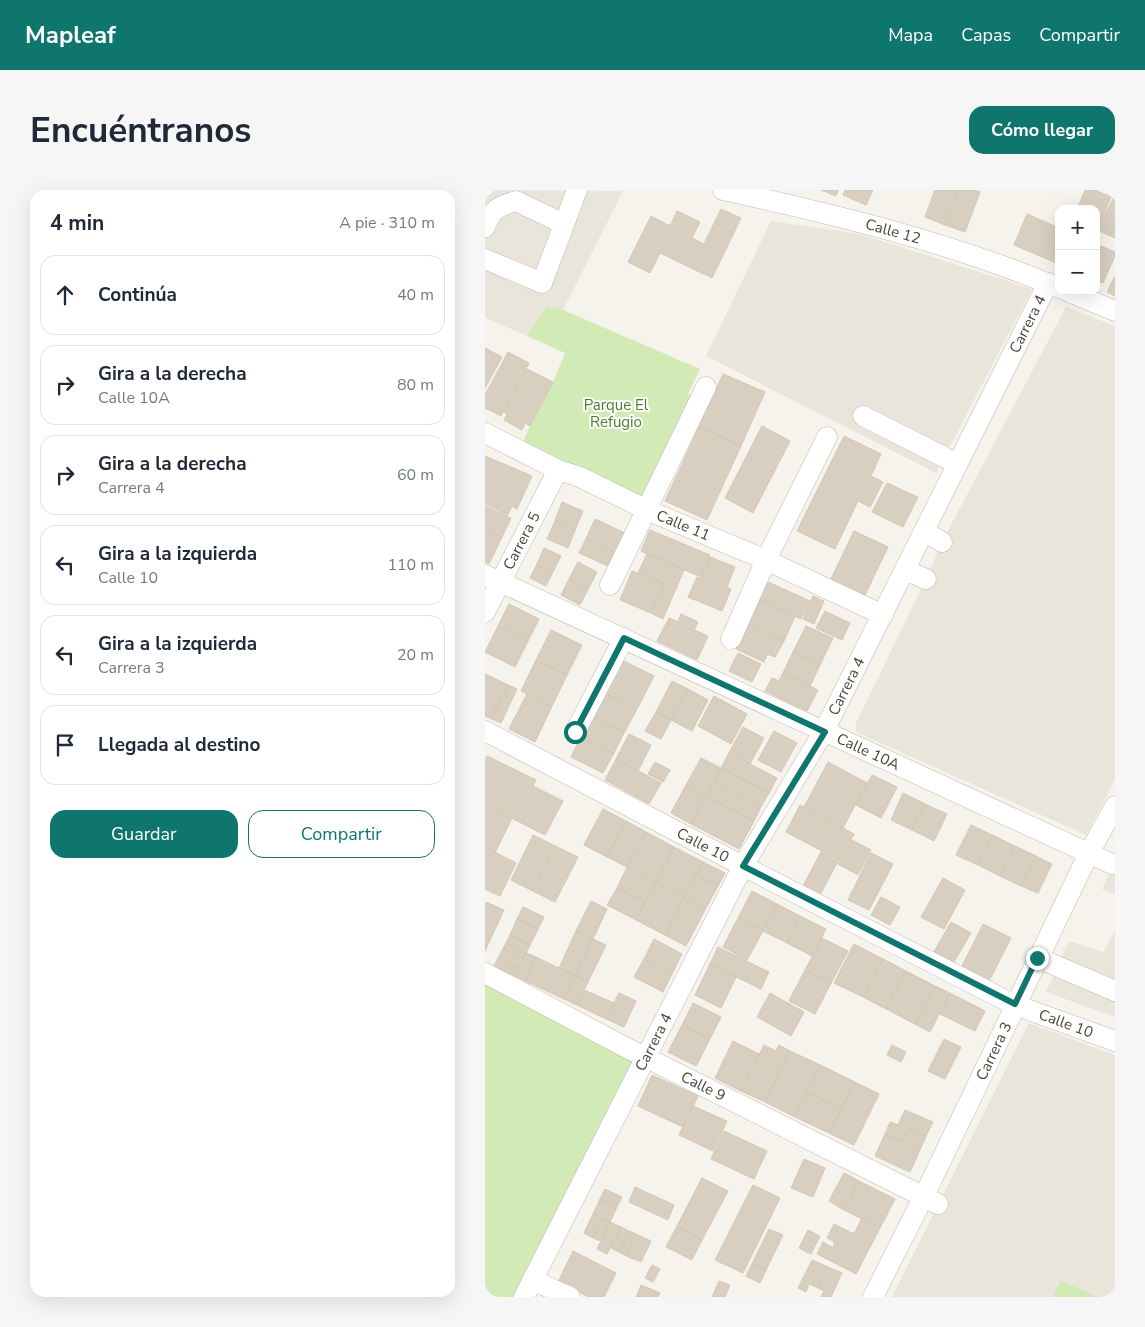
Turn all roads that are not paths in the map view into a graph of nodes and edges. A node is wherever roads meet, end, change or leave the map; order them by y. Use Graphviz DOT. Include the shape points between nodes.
graph roads {
  1 [pos="577,190"];
  2 [pos="723,190"];
  3 [pos="754,193"];
  4 [pos="564,224"];
  5 [pos="485,227"];
  6 [pos="485,259"];
  7 [pos="1053,285"];
  8 [pos="1076,295"];
  9 [pos="1115,312"];
  10 [pos="706,388"];
  11 [pos="863,416"];
  12 [pos="485,433"];
  13 [pos="827,437"];
  14 [pos="957,465"];
  15 [pos="558,470"];
  16 [pos="647,510"];
  17 [pos="924,532"];
  18 [pos="942,542"];
  19 [pos="766,560"];
  20 [pos="905,570"];
  21 [pos="493,578"];
  22 [pos="926,579"];
  23 [pos="610,585"];
  24 [pos="485,612"];
  25 [pos="883,615"];
  26 [pos="624,638"];
  27 [pos="731,639"];
  28 [pos="485,732"];
  29 [pos="575,732"];
  30 [pos="825,732"];
  31 [pos="1115,806"];
  32 [pos="1089,853"];
  33 [pos="1112,864"];
  34 [pos="743,866"];
  35 [pos="1037,958"];
  36 [pos="485,973"];
  37 [pos="1115,991"];
  38 [pos="1015,1004"];
  39 [pos="1115,1041"];
  40 [pos="647,1057"];
  41 [pos="931,1200"];
  42 [pos="528,1289"];
  43 [pos="569,1297"];
  44 [pos="873,1297"];
  1 -- 4 [label="street"];
  2 -- 3 [label="street, Calle 12"];
  3 -- 7 [label="street, Calle 12" via="919,238"];
  4 -- 5 [label="street" via="516,201 499,206"];
  4 -- 6 [label="street" via="542,283"];
  7 -- 14 [label="street, Carrera 4"];
  8 -- 9 [label="street"];
  10 -- 16 [label="street"];
  11 -- 14 [label="street"];
  12 -- 15 [label="street, Calle 11"];
  13 -- 19 [label="street"];
  14 -- 17 [label="street, Carrera 4"];
  15 -- 16 [label="street, Calle 11" via="580,477"];
  15 -- 21 [label="street, Carrera 5"];
  16 -- 19 [label="street, Calle 11"];
  16 -- 23 [label="street"];
  17 -- 18 [label="street"];
  17 -- 20 [label="street, Carrera 4"];
  19 -- 25 [label="street, Calle 11"];
  19 -- 27 [label="street"];
  20 -- 22 [label="street"];
  20 -- 25 [label="street, Carrera 4"];
  21 -- 24 [label="street, Carrera 5"];
  21 -- 26 [label="street, Calle 10A"];
  25 -- 30 [label="street, Carrera 4"];
  26 -- 29 [label="street"];
  26 -- 30 [label="street, Calle 10A"];
  28 -- 34 [label="street, Calle 10"];
  30 -- 32 [label="street, Calle 10A"];
  30 -- 34 [label="street, Carrera 4"];
  31 -- 32 [label="street, Carrera 3"];
  32 -- 33 [label="street, Calle 10A"];
  32 -- 35 [label="street, Carrera 3"];
  34 -- 38 [label="street, Calle 10"];
  34 -- 40 [label="street, Carrera 4"];
  35 -- 37 [label="street"];
  35 -- 38 [label="street, Carrera 3"];
  36 -- 40 [label="street, Calle 9"];
  38 -- 39 [label="street, Calle 10"];
  38 -- 41 [label="street, Carrera 3"];
  40 -- 41 [label="street, Calle 9"];
  40 -- 42 [label="street, Carrera 4"];
  41 -- 44 [label="street, Carrera 3"];
  42 -- 43 [label="street"];
}
